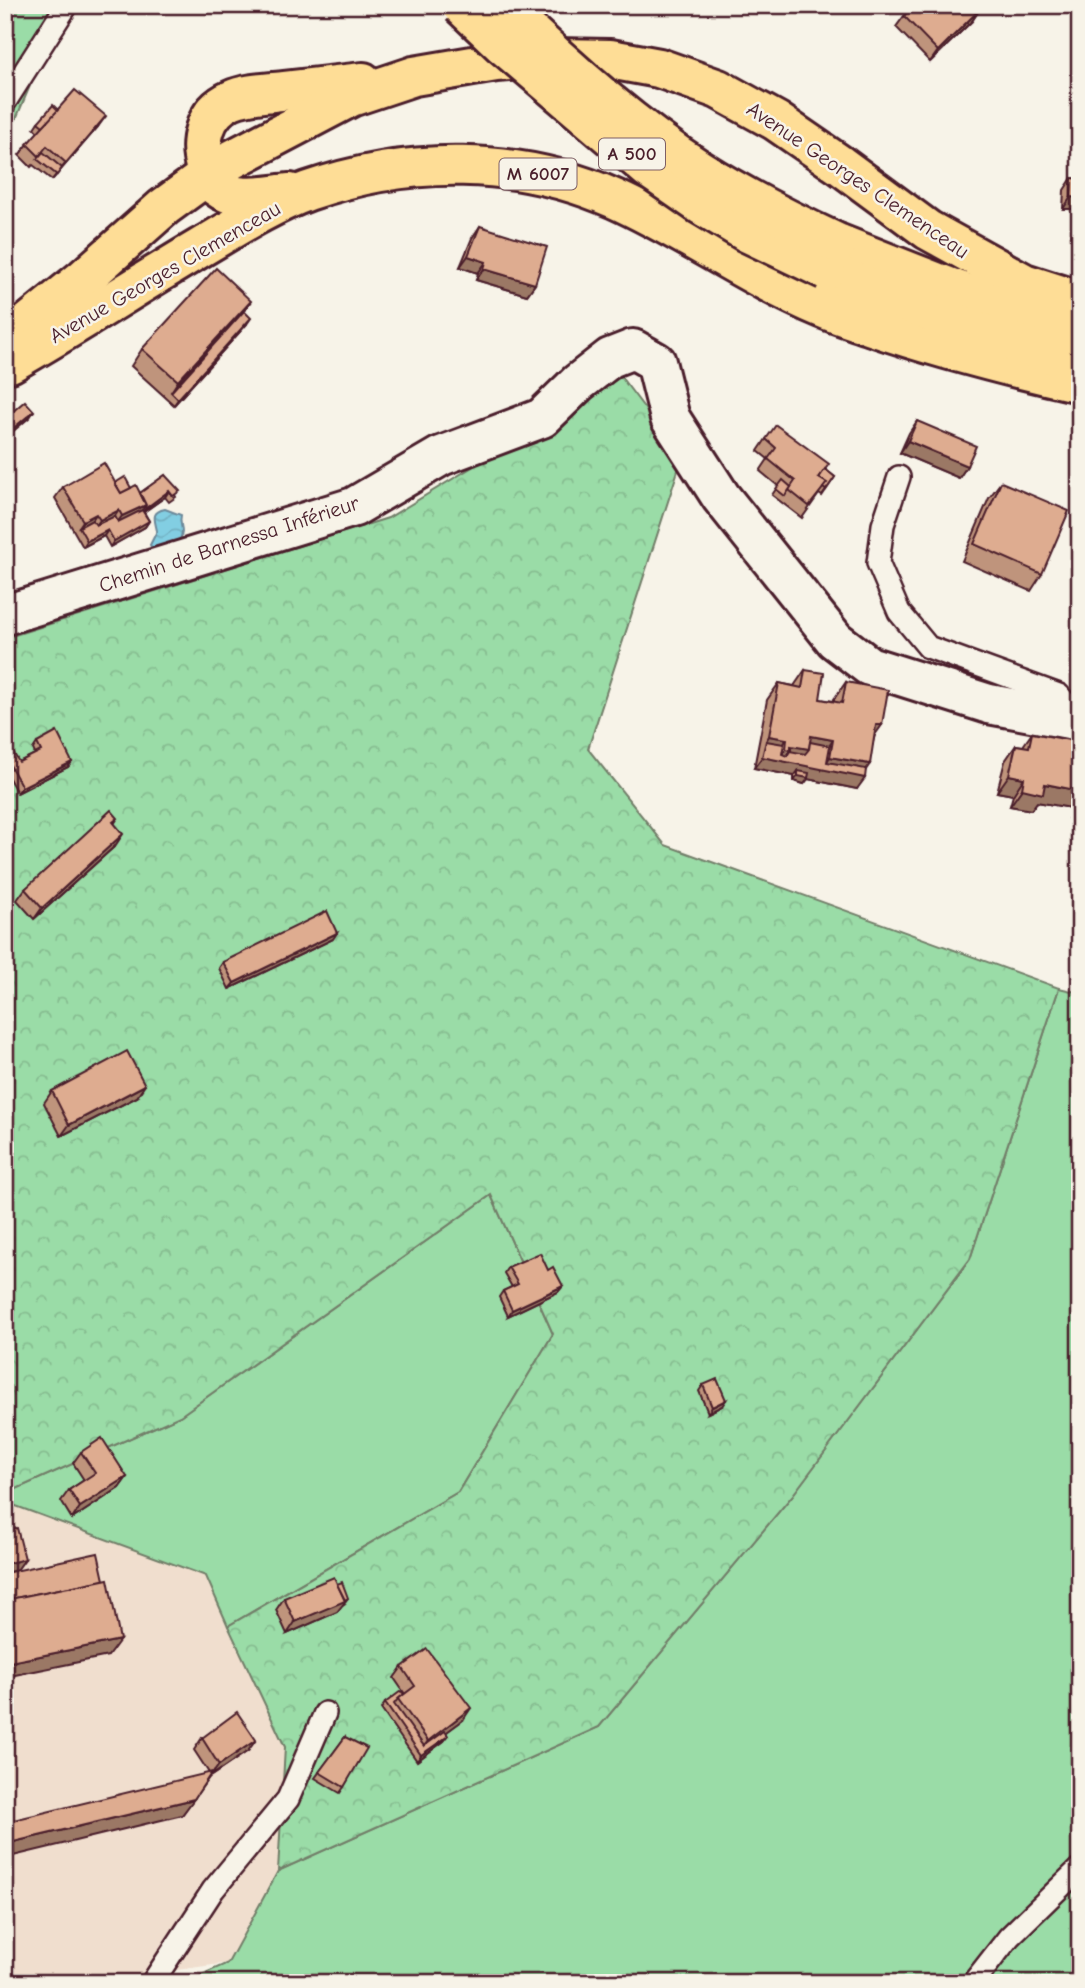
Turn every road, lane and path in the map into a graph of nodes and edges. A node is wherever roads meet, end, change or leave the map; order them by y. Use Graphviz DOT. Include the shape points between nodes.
graph roads {
  1 [pos="67,5"];
  2 [pos="461,5"];
  3 [pos="502,5"];
  4 [pos="414,76"];
  5 [pos="5,102"];
  6 [pos="208,175"];
  7 [pos="305,192"];
  8 [pos="832,257"];
  9 [pos="1080,301"];
  10 [pos="1080,327"];
  11 [pos="5,342"];
  12 [pos="1080,363"];
  13 [pos="5,366"];
  14 [pos="1080,383"];
  15 [pos="899,477"];
  16 [pos="5,615"];
  17 [pos="1080,720"];
  18 [pos="325,1713"];
  19 [pos="1080,1868"];
  20 [pos="152,1983"];
  21 [pos="973,1983"];
  1 -- 5 [label="lane"];
  2 -- 8 [label="main road, A 500, bridge" via="649,169 701,205 746,232"];
  3 -- 8 [label="main road, A 500, bridge" via="582,79 674,152 789,221"];
  4 -- 6 [label="main road, Avenue Georges Clemenceau" via="351,97"];
  4 -- 6 [label="main road" via="231,100 208,120 202,135"];
  4 -- 9 [label="main road, Avenue Georges Clemenceau" via="496,62 556,58 610,59 659,68 718,89 776,121 928,230 979,260 1024,283"];
  6 -- 7 [label="main road, M 6007" via="216,187 232,194 259,197"];
  6 -- 11 [label="main road, Avenue Georges Clemenceau"];
  7 -- 13 [label="main road, Avenue Georges Clemenceau / M 6007" via="248,220"];
  7 -- 14 [label="main road, Avenue Georges Clemenceau / M 6007" via="351,177 470,164 566,181 615,199 823,309 950,352"];
  8 -- 10 [label="main road, A 500"];
  8 -- 12 [label="main road, A 500" via="905,303"];
  15 -- 17 [label="lane" via="883,524 878,563 899,612 929,647 1059,695"];
  16 -- 17 [label="street, Chemin de Barnessa Inférieur" via="354,507 441,456 542,418 610,358 633,349 656,362 670,418 721,497 835,640 869,666 989,704"];
  18 -- 20 [label="lane" via="288,1799 213,1891"];
  19 -- 21 [label="lane" via="1009,1937"];
}
